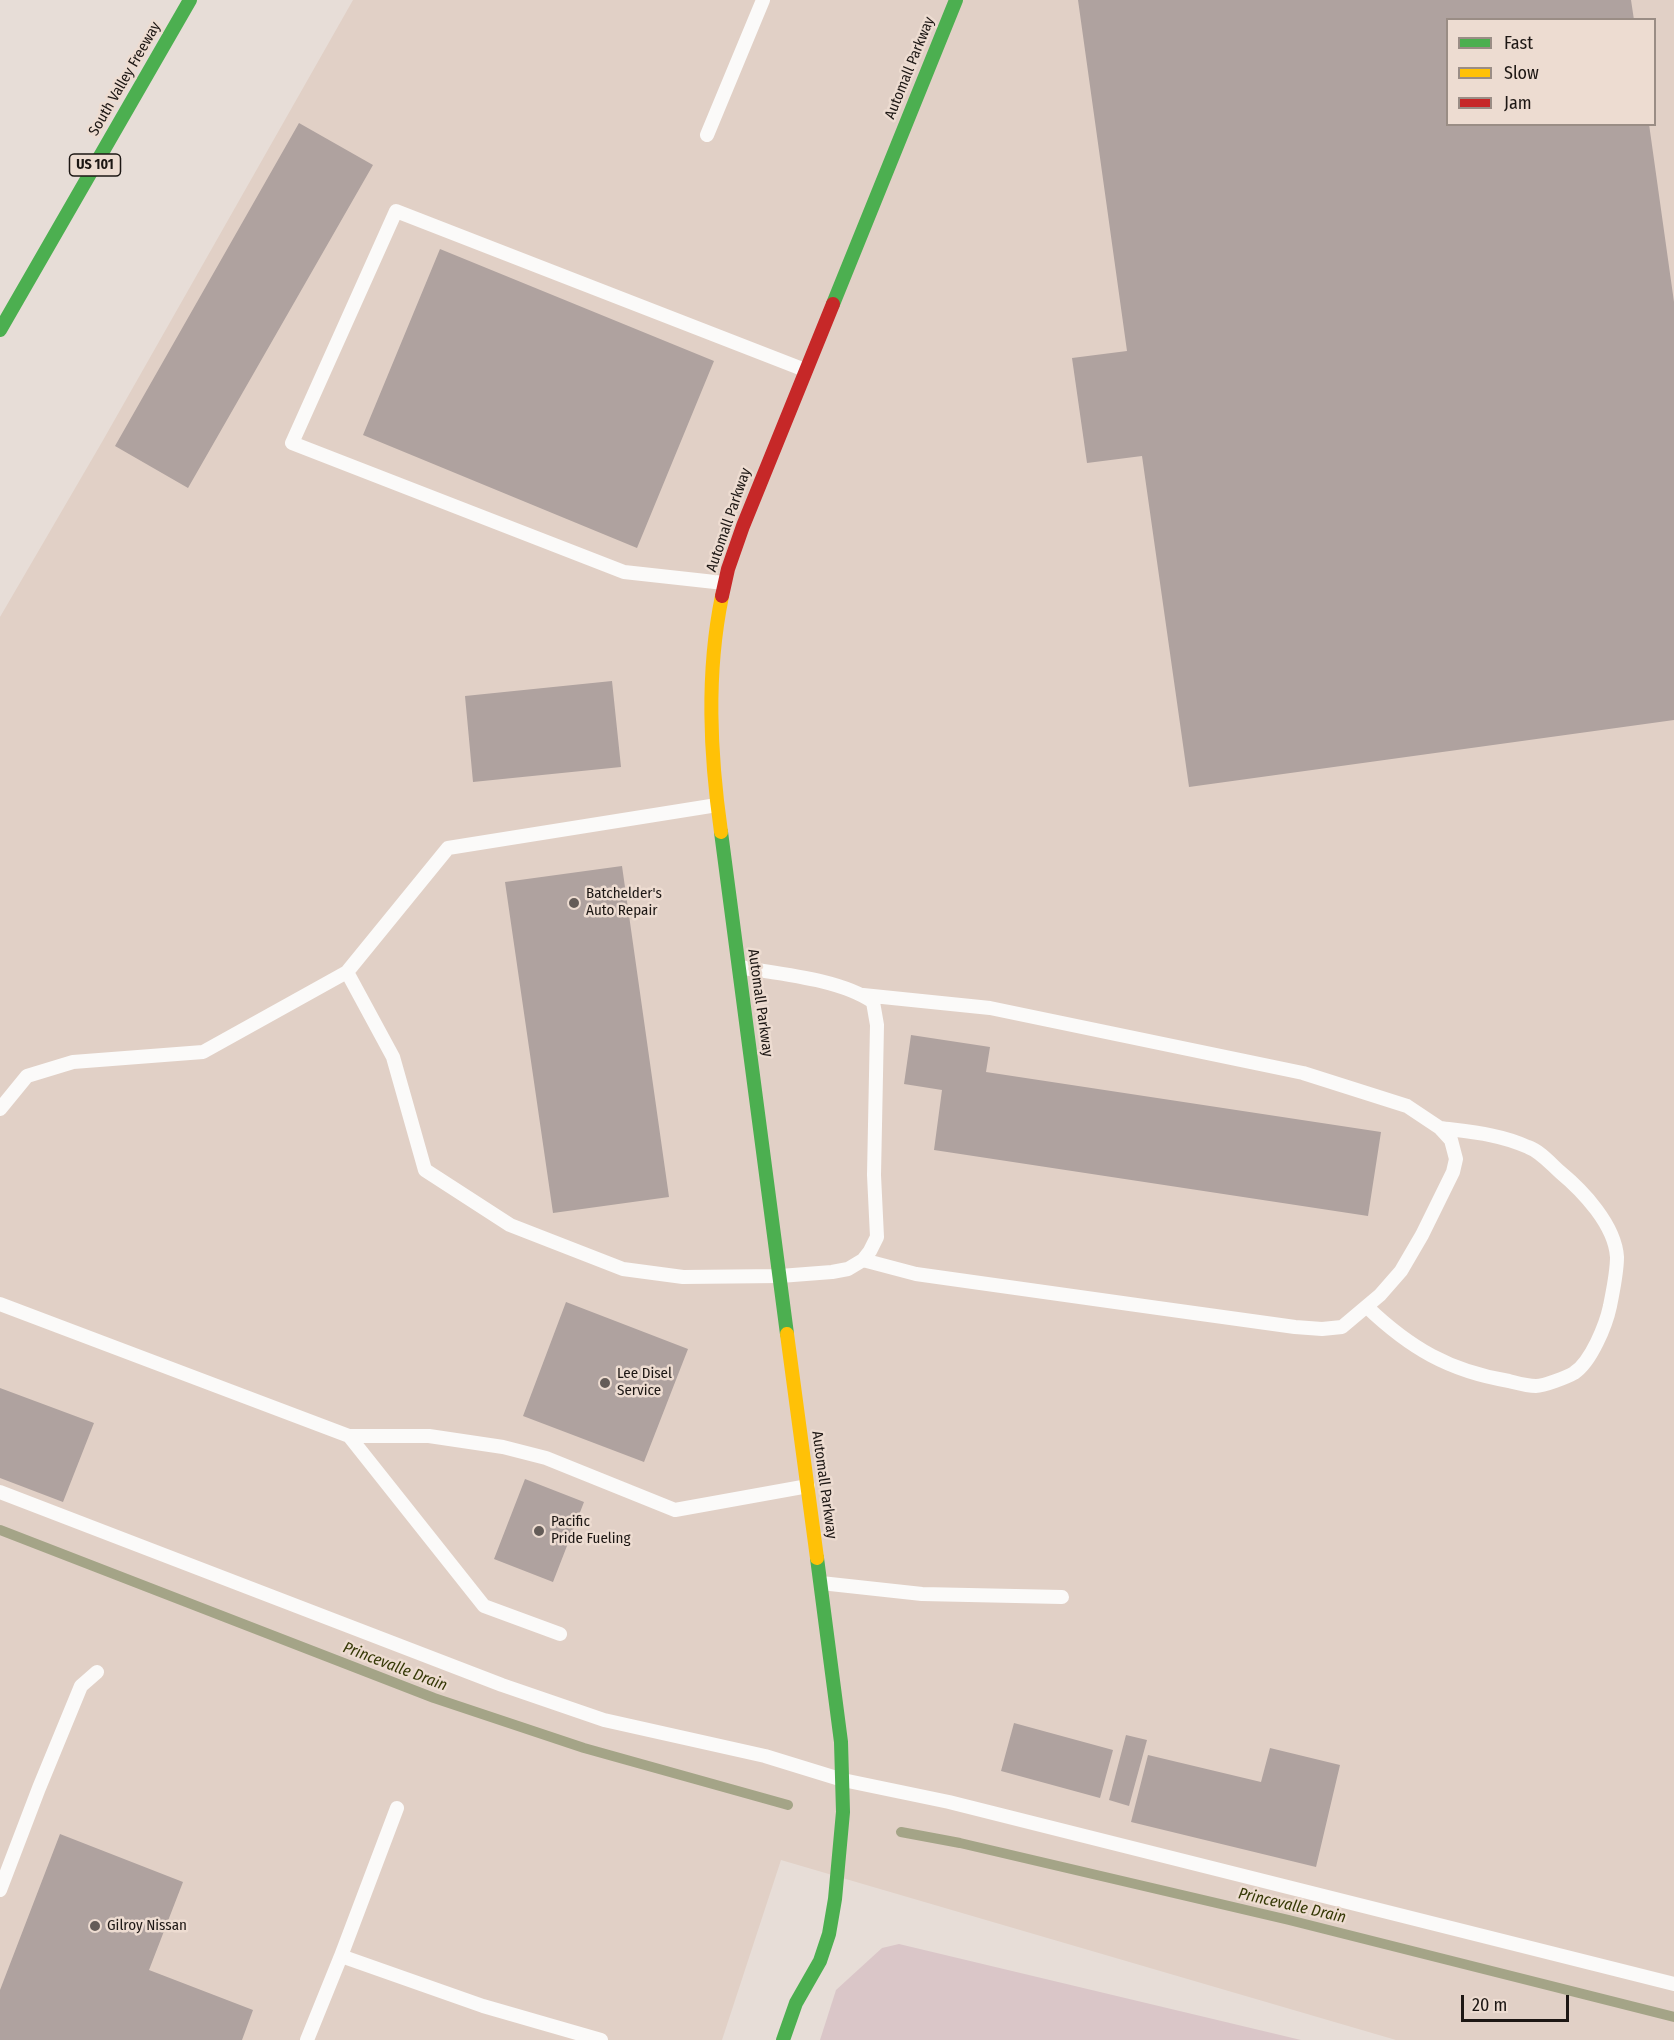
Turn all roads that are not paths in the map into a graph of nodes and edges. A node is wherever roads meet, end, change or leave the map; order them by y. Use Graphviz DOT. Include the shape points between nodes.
graph roads {
  1 [pos="190,0"];
  2 [pos="764,0"];
  3 [pos="956,0"];
  4 [pos="707,135"];
  5 [pos="0,330"];
  6 [pos="805,370"];
  7 [pos="724,583"];
  8 [pos="717,805"];
  9 [pos="739,967"];
  10 [pos="347,972"];
  11 [pos="862,995"];
  12 [pos="0,1109"];
  13 [pos="1440,1128"];
  14 [pos="863,1260"];
  15 [pos="780,1276"];
  16 [pos="0,1304"];
  17 [pos="1367,1307"];
  18 [pos="349,1436"];
  19 [pos="808,1486"];
  20 [pos="0,1492"];
  21 [pos="820,1583"];
  22 [pos="1062,1597"];
  23 [pos="560,1634"];
  24 [pos="97,1672"];
  25 [pos="843,1780"];
  26 [pos="397,1808"];
  27 [pos="0,1890"];
  28 [pos="341,1956"];
  29 [pos="1674,1984"];
  30 [pos="307,2040"];
  31 [pos="601,2040"];
  32 [pos="783,2040"];
  1 -- 5 [label="main road, South Valley Freeway / US 101"];
  2 -- 4 [label="lane"];
  3 -- 6 [label="main road, Automall Parkway"];
  6 -- 7 [label="main road, Automall Parkway" via="754,495"];
  6 -- 7 [label="lane" via="396,211 292,443 624,572"];
  7 -- 8 [label="main road, Automall Parkway" via="711,700"];
  8 -- 9 [label="main road, Automall Parkway"];
  8 -- 10 [label="lane" via="448,848"];
  9 -- 11 [label="lane" via="834,985"];
  9 -- 15 [label="main road, Automall Parkway"];
  10 -- 12 [label="lane" via="203,1052 73,1062 27,1076"];
  10 -- 15 [label="lane" via="393,1057 425,1170 510,1225 623,1269 683,1277"];
  11 -- 13 [label="lane" via="990,1008 1303,1073 1407,1106"];
  11 -- 14 [label="lane" via="873,1002 877,1025 877,1237"];
  13 -- 17 [label="lane" via="1451,1140 1456,1159 1453,1172 1401,1271"];
  13 -- 17 [label="lane" via="1493,1134 1531,1148 1579,1187 1611,1235 1617,1255 1608,1316 1585,1363 1574,1373 1537,1386 1453,1367 1390,1329"];
  14 -- 15 [label="lane" via="848,1269"];
  14 -- 17 [label="lane" via="916,1274 1295,1327 1342,1327"];
  15 -- 19 [label="main road, Automall Parkway"];
  16 -- 18 [label="lane"];
  18 -- 19 [label="lane" via="429,1436 503,1447 546,1458 675,1510"];
  18 -- 23 [label="lane" via="484,1606"];
  19 -- 21 [label="main road, Automall Parkway"];
  20 -- 25 [label="lane" via="502,1685 604,1720 765,1756"];
  21 -- 22 [label="lane" via="922,1594"];
  21 -- 25 [label="main road, Automall Parkway"];
  24 -- 27 [label="lane" via="81,1686"];
  25 -- 29 [label="lane" via="949,1802"];
  25 -- 32 [label="main road, Automall Parkway" via="840,1853 829,1934"];
  26 -- 28 [label="lane"];
  28 -- 30 [label="lane"];
  28 -- 31 [label="lane" via="483,2006"];
}
